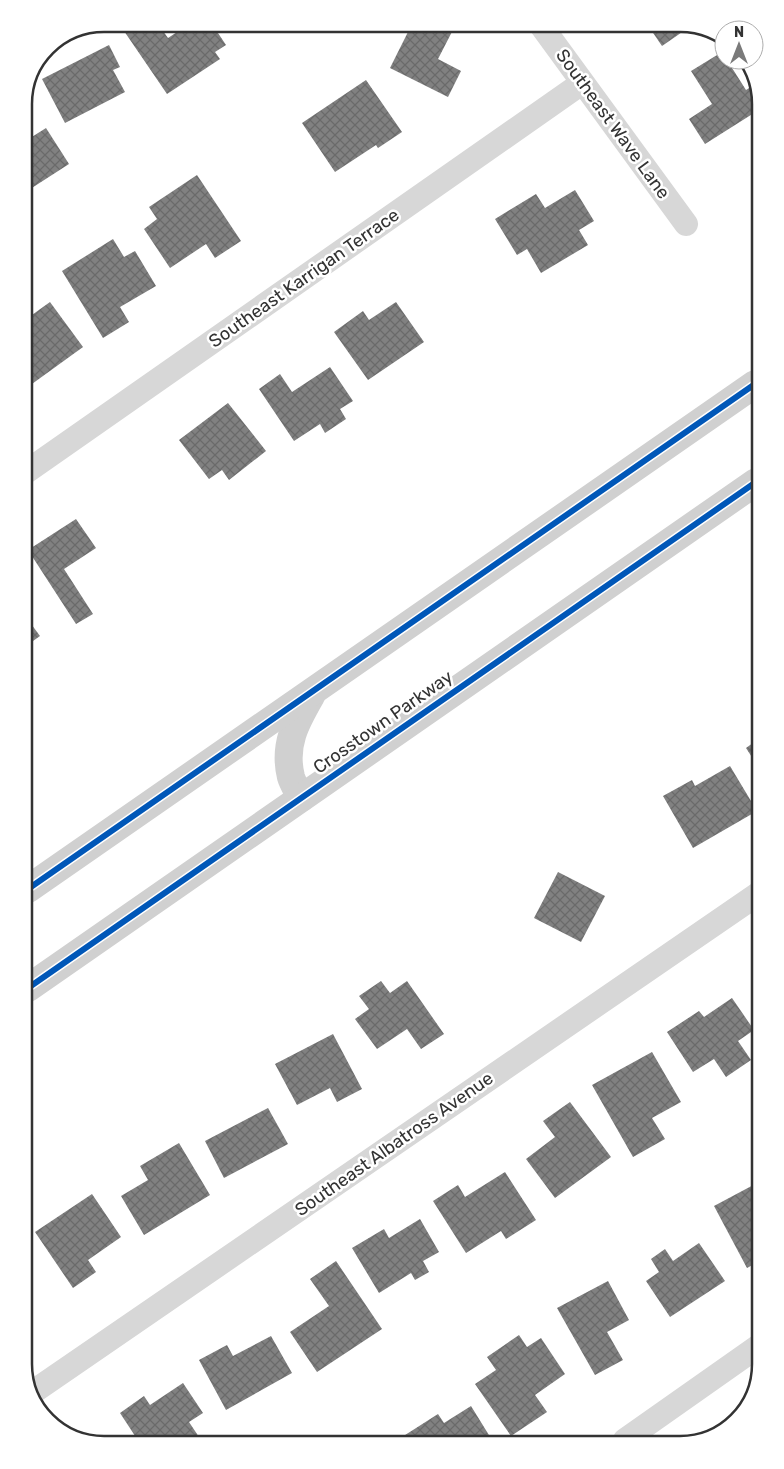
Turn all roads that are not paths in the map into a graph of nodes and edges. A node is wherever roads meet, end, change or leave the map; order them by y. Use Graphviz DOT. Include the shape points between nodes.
graph roads {
  1 [pos="546,33"];
  2 [pos="582,83"];
  3 [pos="686,224"];
  4 [pos="752,387"];
  5 [pos="33,467"];
  6 [pos="752,485"];
  7 [pos="314,690"];
  8 [pos="301,798"];
  9 [pos="32,886"];
  10 [pos="752,898"];
  11 [pos="32,985"];
  12 [pos="752,1352"];
  13 [pos="37,1389"];
  14 [pos="631,1436"];
  1 -- 2 [label="street, Southeast Wave Lane"];
  2 -- 3 [label="street, Southeast Wave Lane"];
  2 -- 5 [label="street, Southeast Karrigan Terrace"];
  4 -- 7 [label="main road"];
  6 -- 8 [label="main road, Crosstown Parkway"];
  7 -- 8 [label="main road" via="295,725 288,755 291,778"];
  7 -- 9 [label="main road"];
  8 -- 11 [label="main road, Crosstown Parkway"];
  10 -- 13 [label="street, Southeast Albatross Avenue"];
  12 -- 14 [label="street"];
}
